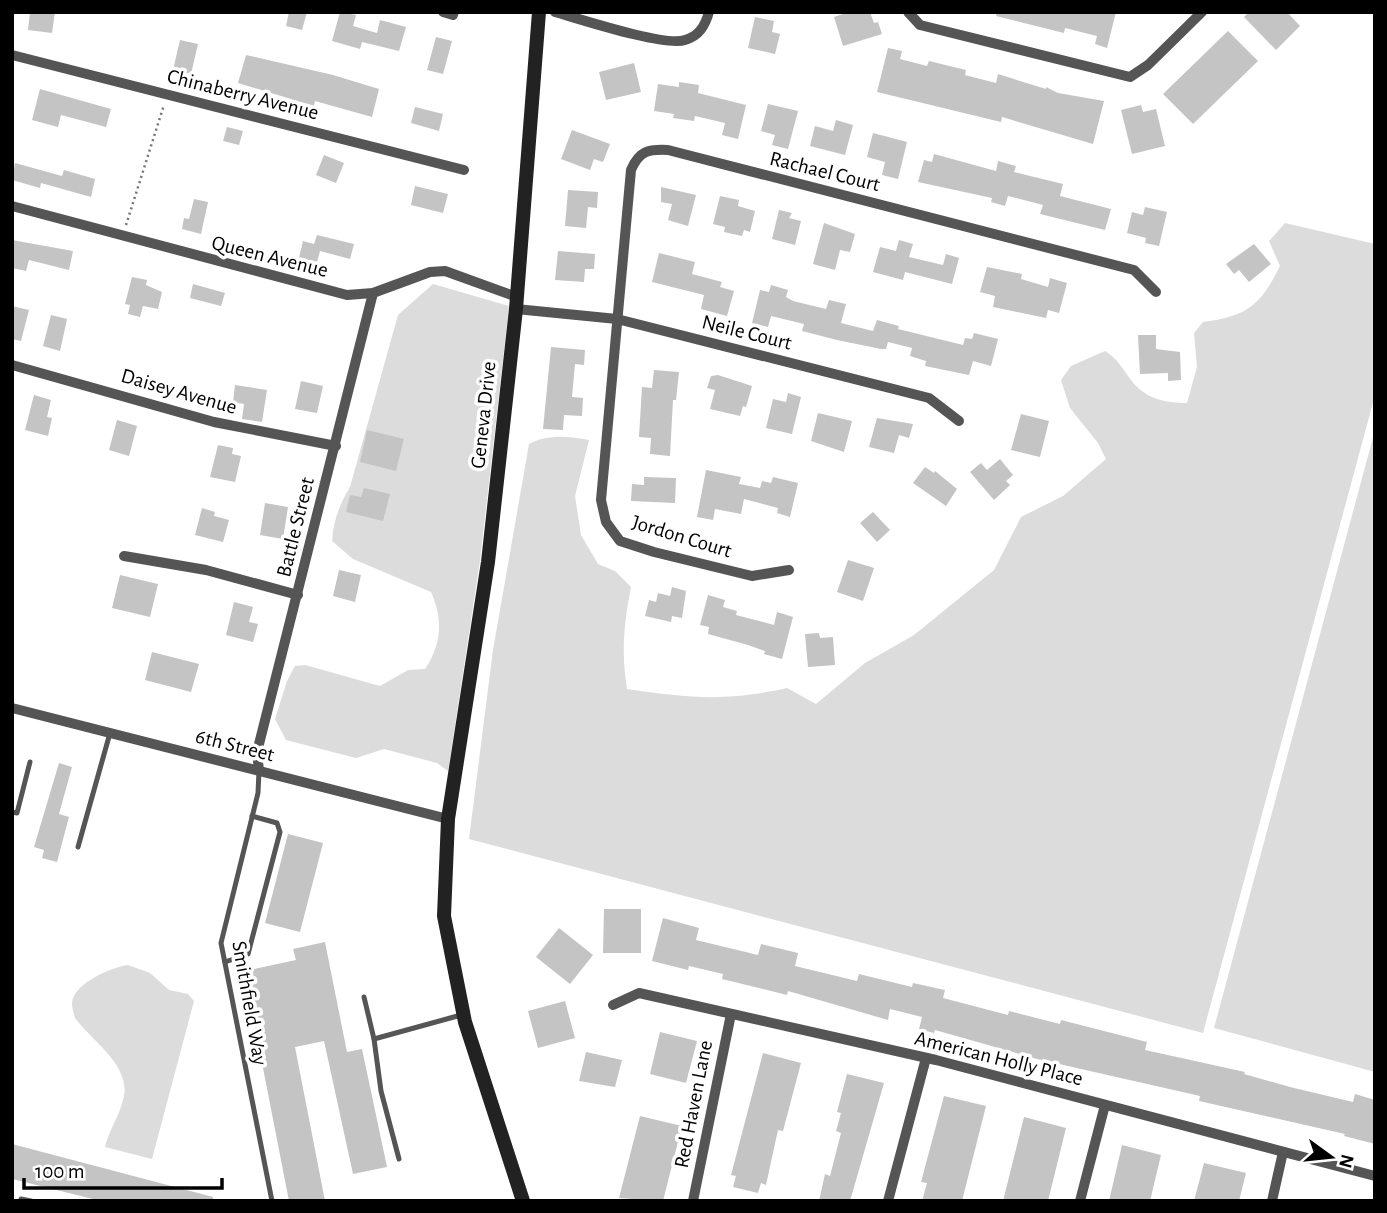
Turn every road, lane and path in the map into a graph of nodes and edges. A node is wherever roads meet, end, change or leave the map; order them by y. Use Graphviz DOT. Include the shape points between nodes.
graph roads {
  1 [pos="539,12"];
  2 [pos="555,12"];
  3 [pos="709,12"];
  4 [pos="908,12"];
  5 [pos="1202,12"];
  6 [pos="12,55"];
  7 [pos="167,95"];
  8 [pos="464,170"];
  9 [pos="12,206"];
  10 [pos="121,238"];
  11 [pos="1156,292"];
  12 [pos="373,293"];
  13 [pos="517,303"];
  14 [pos="617,319"];
  15 [pos="12,365"];
  16 [pos="958,421"];
  17 [pos="336,446"];
  18 [pos="124,556"];
  19 [pos="789,570"];
  20 [pos="298,595"];
  21 [pos="12,708"];
  22 [pos="110,733"];
  23 [pos="30,762"];
  24 [pos="259,771"];
  25 [pos="12,812"];
  26 [pos="252,816"];
  27 [pos="448,819"];
  28 [pos="78,847"];
  29 [pos="225,962"];
  30 [pos="363,997"];
  31 [pos="613,1005"];
  32 [pos="464,1014"];
  33 [pos="731,1014"];
  34 [pos="374,1039"];
  35 [pos="926,1058"];
  36 [pos="1105,1105"];
  37 [pos="1283,1152"];
  38 [pos="399,1159"];
  39 [pos="1375,1177"];
  40 [pos="22,1199"];
  41 [pos="31,1201"];
  42 [pos="272,1201"];
  43 [pos="523,1201"];
  44 [pos="693,1201"];
  45 [pos="888,1201"];
  46 [pos="1080,1201"];
  47 [pos="1272,1201"];
  1 -- 13 [label="main road, Geneva Drive"];
  2 -- 3 [label="street" via="672,42 695,36"];
  4 -- 5 [label="street" via="920,25 1130,77"];
  6 -- 7 [label="street, Chinaberry Avenue"];
  7 -- 8 [label="street, Chinaberry Avenue"];
  7 -- 10 [label="path"];
  9 -- 10 [label="street, Queen Avenue"];
  10 -- 12 [label="street, Queen Avenue" via="347,295"];
  11 -- 14 [label="street, Rachael Court" via="1134,270 668,150 649,149 636,157 631,170"];
  12 -- 13 [label="street, Queen Avenue" via="445,271"];
  12 -- 17 [label="street, Battle Street"];
  13 -- 14 [label="street, Neile Court"];
  13 -- 27 [label="main road, Geneva Drive" via="488,562"];
  14 -- 16 [label="street, Neile Court" via="929,398"];
  14 -- 19 [label="street, Jordon Court" via="601,500 606,522 620,541 654,552 752,576"];
  15 -- 17 [label="street, Daisey Avenue" via="224,425"];
  17 -- 20 [label="street, Battle Street"];
  18 -- 20 [label="street" via="206,570"];
  20 -- 24 [label="street, Battle Street" via="257,752"];
  21 -- 22 [label="street, 6th Street"];
  22 -- 24 [label="street, 6th Street"];
  22 -- 28 [label="lane"];
  23 -- 25 [label="lane" via="17,813"];
  24 -- 26 [label="lane, Smithfield Way"];
  24 -- 27 [label="street, 6th Street"];
  26 -- 29 [label="lane, Smithfield Way" via="221,932"];
  26 -- 29 [label="lane" via="277,823 279,832 248,954"];
  27 -- 32 [label="main road, Geneva Drive" via="444,916"];
  29 -- 42 [label="lane, Smithfield Way"];
  30 -- 34 [label="lane"];
  31 -- 33 [label="street, American Holly Place" via="639,993"];
  32 -- 34 [label="lane"];
  32 -- 43 [label="main road, Geneva Drive"];
  33 -- 35 [label="street, American Holly Place"];
  33 -- 44 [label="street, Red Haven Lane"];
  34 -- 38 [label="lane" via="381,1091"];
  35 -- 36 [label="street, American Holly Place"];
  35 -- 45 [label="street"];
  36 -- 37 [label="street, American Holly Place"];
  36 -- 46 [label="street"];
  37 -- 39 [label="street, American Holly Place"];
  37 -- 47 [label="street"];
  40 -- 41 [label="lane"];
}
